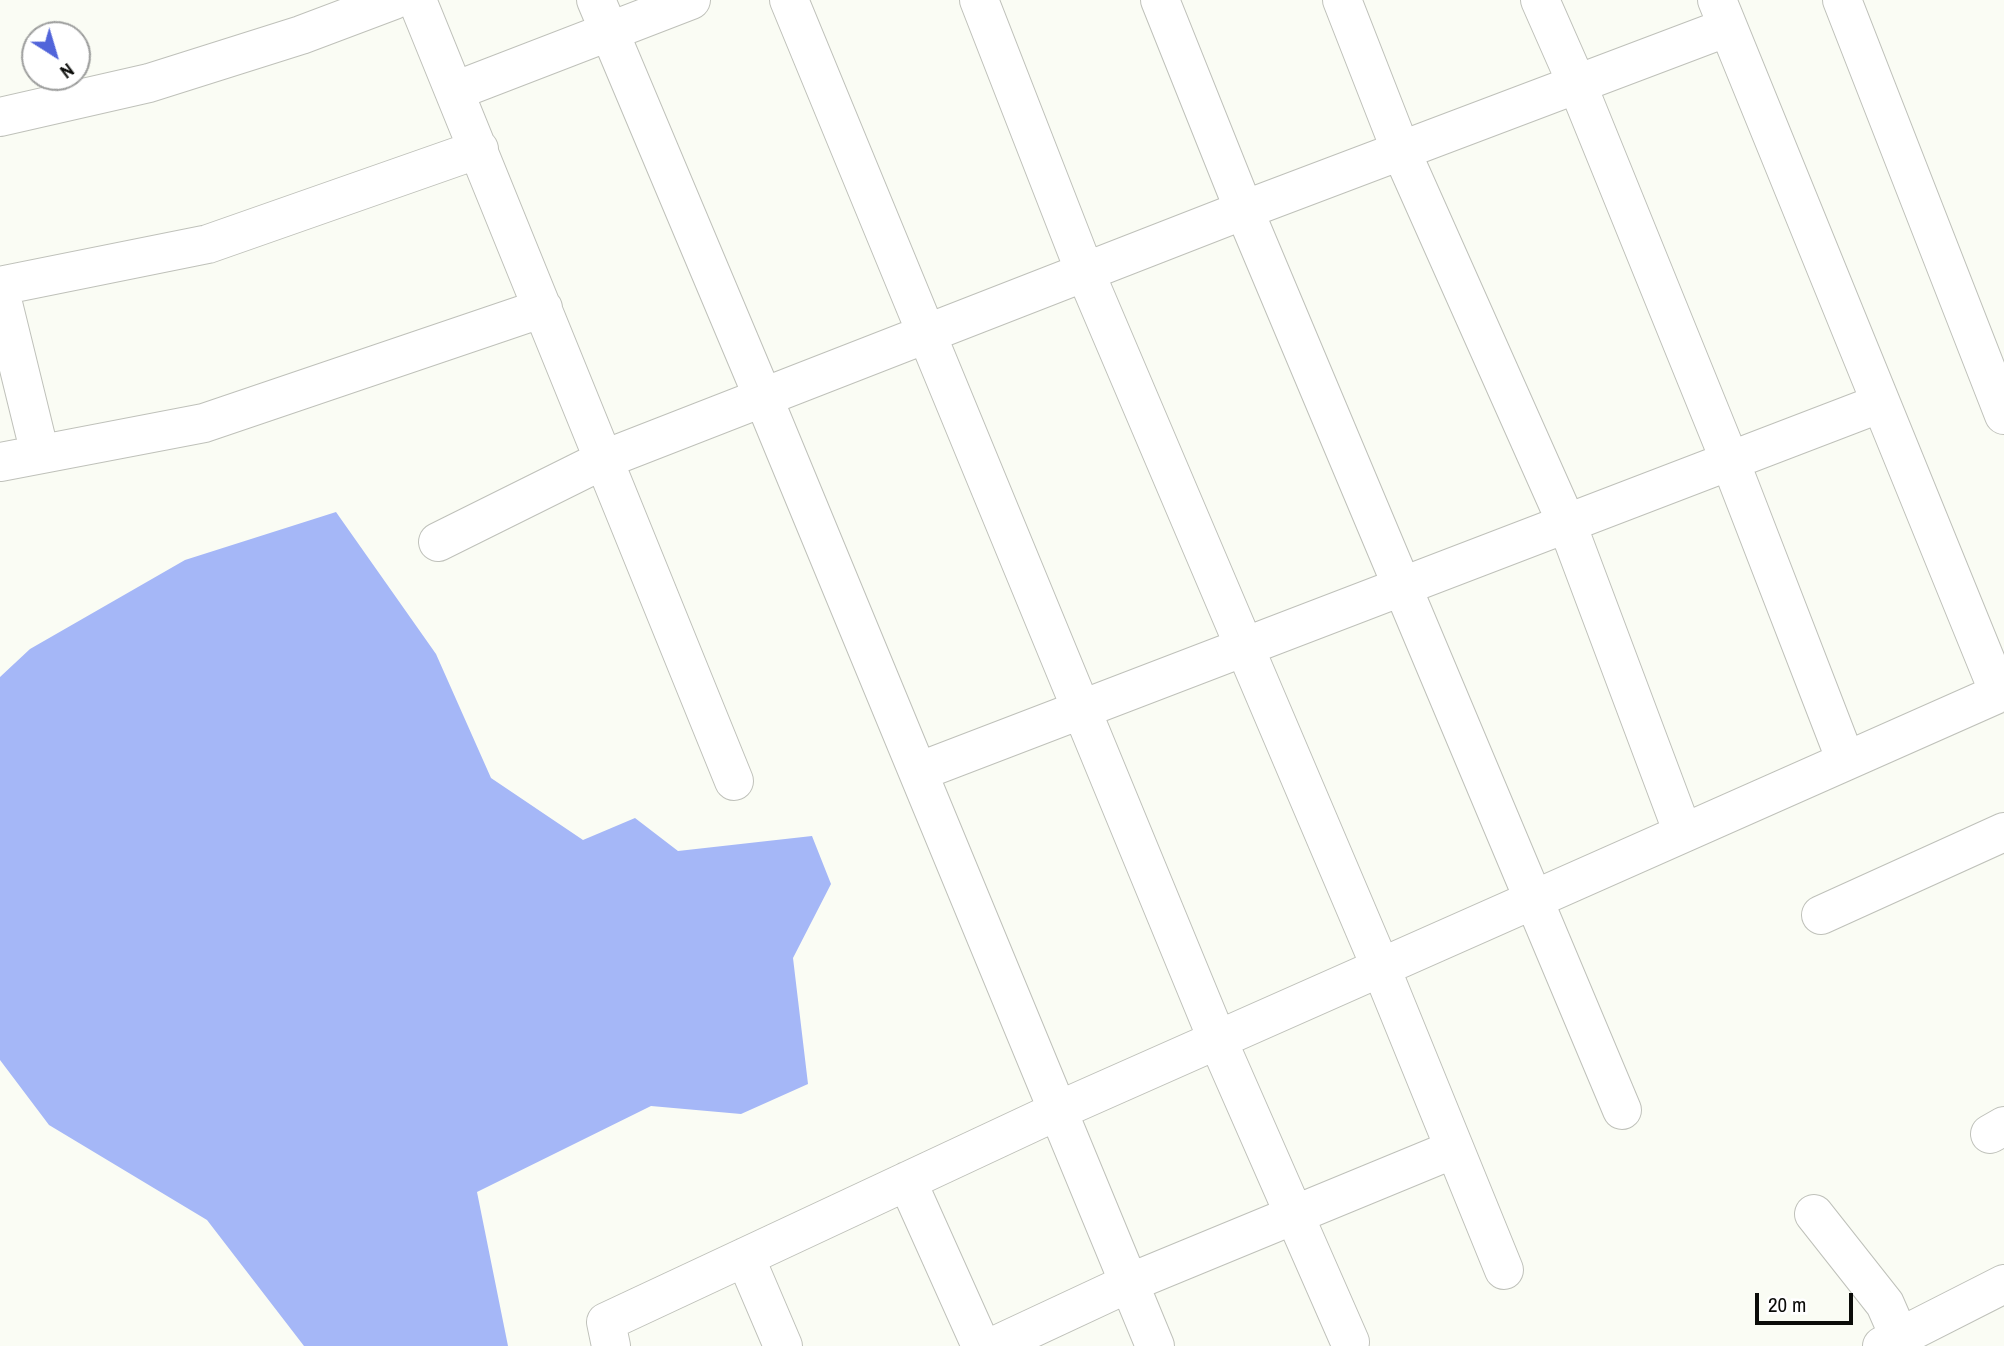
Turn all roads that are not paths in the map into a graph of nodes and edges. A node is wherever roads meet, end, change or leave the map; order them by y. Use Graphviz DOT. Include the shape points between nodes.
graph roads {
  1 [pos="394,0"];
  2 [pos="417,0"];
  3 [pos="691,0"];
  4 [pos="789,0"];
  5 [pos="979,0"];
  6 [pos="1160,0"];
  7 [pos="1342,0"];
  8 [pos="1540,0"];
  9 [pos="1842,0"];
  10 [pos="1722,13"];
  11 [pos="603,16"];
  12 [pos="1577,84"];
  13 [pos="455,91"];
  14 [pos="0,117"];
  15 [pos="479,149"];
  16 [pos="1401,151"];
  17 [pos="1244,211"];
  18 [pos="1085,272"];
  19 [pos="0,288"];
  20 [pos="543,308"];
  21 [pos="926,334"];
  22 [pos="763,397"];
  23 [pos="1881,403"];
  24 [pos="2004,415"];
  25 [pos="40,454"];
  26 [pos="605,458"];
  27 [pos="1730,461"];
  28 [pos="0,462"];
  29 [pos="1567,524"];
  30 [pos="438,542"];
  31 [pos="1402,586"];
  32 [pos="1244,647"];
  33 [pos="2001,692"];
  34 [pos="1081,709"];
  35 [pos="1846,761"];
  36 [pos="918,772"];
  37 [pos="734,780"];
  38 [pos="2004,832"];
  39 [pos="1683,833"];
  40 [pos="1534,900"];
  41 [pos="1821,915"];
  42 [pos="1381,968"];
  43 [pos="1217,1041"];
  44 [pos="1622,1110"];
  45 [pos="1058,1111"];
  46 [pos="1454,1149"];
  47 [pos="907,1181"];
  48 [pos="1294,1214"];
  49 [pos="1814,1214"];
  50 [pos="745,1257"];
  51 [pos="1504,1270"];
  52 [pos="1129,1283"];
  53 [pos="2004,1284"];
  54 [pos="1891,1341"];
  55 [pos="1350,1342"];
  56 [pos="611,1346"];
  57 [pos="783,1346"];
  58 [pos="981,1346"];
  59 [pos="994,1346"];
  60 [pos="1155,1346"];
  1 -- 14 [label="street" via="302,35 149,83"];
  2 -- 13 [label="street"];
  3 -- 11 [label="street"];
  4 -- 21 [label="street"];
  5 -- 18 [label="street"];
  6 -- 17 [label="street"];
  7 -- 16 [label="street"];
  8 -- 12 [label="street"];
  9 -- 24 [label="street"];
  10 -- 12 [label="street"];
  10 -- 23 [label="street"];
  11 -- 13 [label="street"];
  11 -- 22 [label="street"];
  12 -- 16 [label="street"];
  12 -- 27 [label="street"];
  13 -- 15 [label="street"];
  15 -- 19 [label="street" via="208,244"];
  15 -- 20 [label="street"];
  16 -- 17 [label="street"];
  16 -- 29 [label="street"];
  17 -- 18 [label="street"];
  17 -- 31 [label="street"];
  18 -- 21 [label="street"];
  18 -- 32 [label="street"];
  19 -- 25 [label="street"];
  20 -- 25 [label="street" via="204,423"];
  20 -- 26 [label="street"];
  21 -- 22 [label="street"];
  21 -- 34 [label="street"];
  22 -- 26 [label="street"];
  22 -- 36 [label="street"];
  23 -- 27 [label="street"];
  23 -- 33 [label="street"];
  25 -- 28 [label="street"];
  26 -- 30 [label="street"];
  26 -- 37 [label="street"];
  27 -- 29 [label="street"];
  27 -- 35 [label="street"];
  29 -- 31 [label="street"];
  29 -- 39 [label="street"];
  31 -- 32 [label="street"];
  31 -- 40 [label="street"];
  32 -- 34 [label="street"];
  32 -- 42 [label="street"];
  33 -- 35 [label="street"];
  34 -- 36 [label="street"];
  34 -- 43 [label="street"];
  35 -- 39 [label="street"];
  36 -- 45 [label="street"];
  38 -- 41 [label="street"];
  39 -- 40 [label="street"];
  40 -- 42 [label="street"];
  40 -- 44 [label="street"];
  42 -- 43 [label="street"];
  42 -- 46 [label="street"];
  43 -- 45 [label="street"];
  43 -- 48 [label="street"];
  45 -- 47 [label="street"];
  45 -- 52 [label="street"];
  46 -- 48 [label="street"];
  46 -- 51 [label="street"];
  47 -- 50 [label="street"];
  47 -- 58 [label="street"];
  48 -- 52 [label="street"];
  48 -- 55 [label="street"];
  49 -- 54 [label="street" via="1885,1304"];
  50 -- 56 [label="street" via="606,1322"];
  50 -- 57 [label="street"];
  52 -- 59 [label="street"];
  52 -- 60 [label="street"];
  53 -- 54 [label="street"];
}
